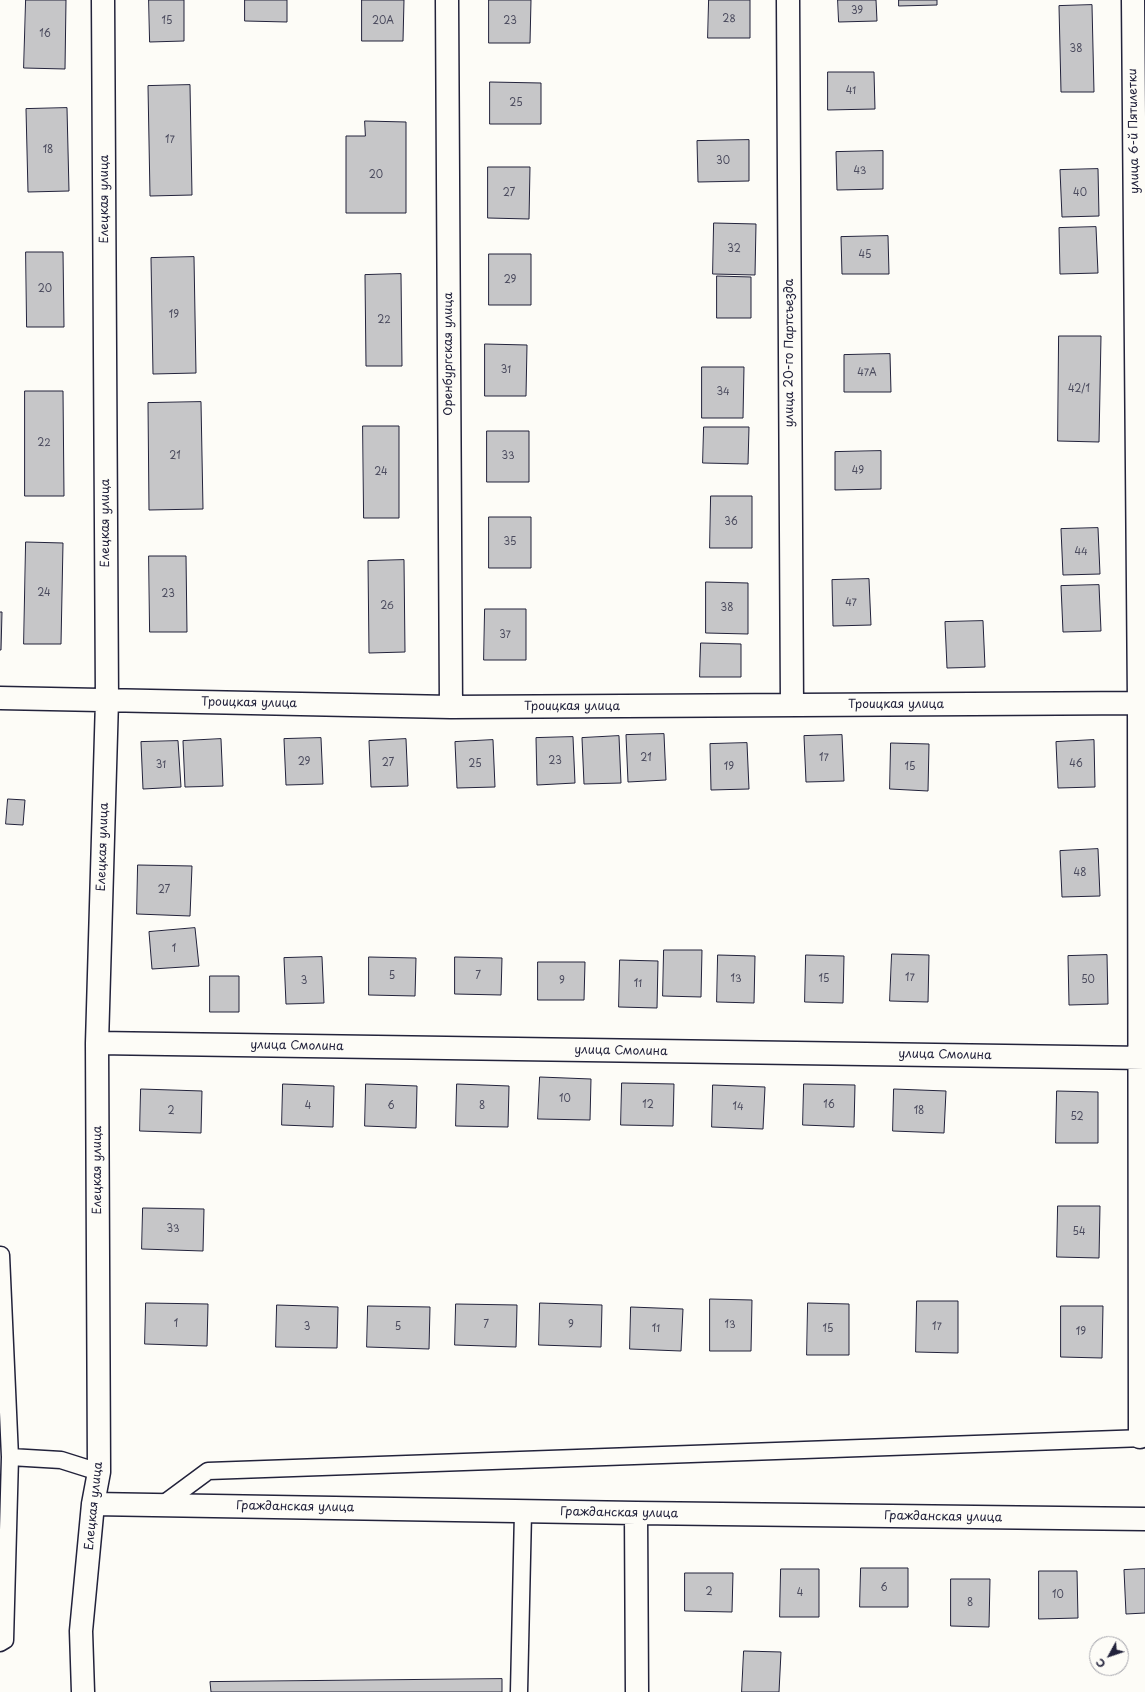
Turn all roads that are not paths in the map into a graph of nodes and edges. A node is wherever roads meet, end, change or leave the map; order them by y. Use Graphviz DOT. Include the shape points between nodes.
graph roads {
  1 [pos="104,0"];
  2 [pos="447,0"];
  3 [pos="788,0"];
  4 [pos="1133,0"];
  5 [pos="0,698"];
  6 [pos="107,700"];
  7 [pos="1142,703"];
  8 [pos="792,705"];
  9 [pos="451,707"];
  10 [pos="97,1043"];
  11 [pos="1142,1058"];
  12 [pos="0,1255"];
  13 [pos="3,1382"];
  14 [pos="1143,1438"];
  15 [pos="10,1457"];
  16 [pos="99,1472"];
  17 [pos="93,1504"];
  18 [pos="162,1505"];
  19 [pos="523,1512"];
  20 [pos="636,1513"];
  21 [pos="1145,1519"];
  22 [pos="4,1529"];
  23 [pos="0,1643"];
  24 [pos="83,1692"];
  25 [pos="520,1692"];
  26 [pos="637,1692"];
  1 -- 6 [label="street, Елецкая улица"];
  2 -- 9 [label="street, Оренбургская улица"];
  3 -- 8 [label="street, улица 20-го Партсъезда"];
  4 -- 7 [label="street, улица 6-й Пятилетки"];
  5 -- 6 [label="street, Троицкая улица"];
  6 -- 9 [label="street, Троицкая улица"];
  6 -- 10 [label="street, Елецкая улица"];
  7 -- 8 [label="street, Троицкая улица"];
  7 -- 11 [label="street, улица 6-й Пятилетки"];
  8 -- 9 [label="street, Троицкая улица"];
  10 -- 11 [label="street, улица Смолина"];
  10 -- 16 [label="street, Елецкая улица"];
  11 -- 14 [label="street, улица 6-й Пятилетки"];
  12 -- 13 [label="lane"];
  13 -- 15 [label="lane"];
  14 -- 18 [label="lane" via="208,1471"];
  15 -- 16 [label="lane" via="61,1460"];
  15 -- 22 [label="lane"];
  16 -- 17 [label="street, Елецкая улица"];
  17 -- 18 [label="street, Гражданская улица"];
  17 -- 24 [label="street, Елецкая улица" via="81,1631"];
  18 -- 19 [label="street, Гражданская улица"];
  19 -- 20 [label="street, Гражданская улица"];
  19 -- 25 [label="lane"];
  20 -- 21 [label="street, Гражданская улица"];
  20 -- 26 [label="street"];
  22 -- 23 [label="lane" via="4,1640"];
}
